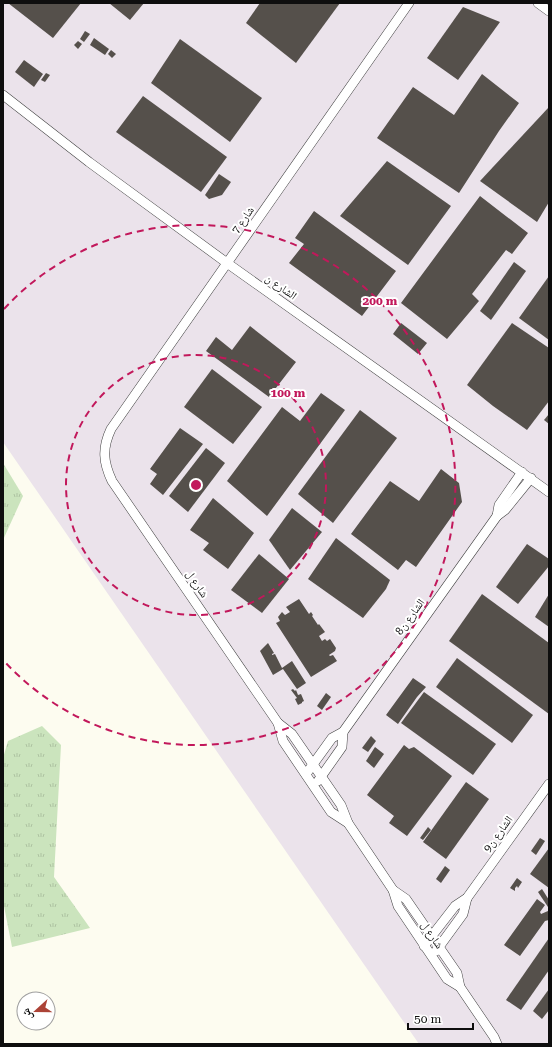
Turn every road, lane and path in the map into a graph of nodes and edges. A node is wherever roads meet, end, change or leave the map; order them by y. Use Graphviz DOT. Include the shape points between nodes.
graph roads {
  1 [pos="409,3"];
  2 [pos="538,3"];
  3 [pos="549,11"];
  4 [pos="3,95"];
  5 [pos="227,263"];
  6 [pos="104,454"];
  7 [pos="522,472"];
  8 [pos="531,478"];
  9 [pos="549,492"];
  10 [pos="497,516"];
  11 [pos="278,723"];
  12 [pos="343,732"];
  13 [pos="312,764"];
  14 [pos="306,774"];
  15 [pos="321,776"];
  16 [pos="549,784"];
  17 [pos="314,786"];
  18 [pos="348,823"];
  19 [pos="393,890"];
  20 [pos="468,898"];
  21 [pos="432,937"];
  22 [pos="424,946"];
  23 [pos="439,948"];
  24 [pos="432,957"];
  25 [pos="460,987"];
  26 [pos="495,1040"];
  27 [pos="503,1044"];
  1 -- 5 [label="street, شارع 7"];
  2 -- 3 [label="street"];
  4 -- 5 [label="street, الشارع ن"];
  5 -- 6 [label="street, شارع 7" via="111,429"];
  5 -- 7 [label="street, الشارع ن"];
  6 -- 11 [label="street, شارع ل" via="112,481"];
  7 -- 8 [label="street, الشارع ن"];
  7 -- 10 [label="street, الشارع ن8" via="499,506"];
  8 -- 9 [label="street, الشارع ن"];
  8 -- 10 [label="street, الشارع ن8"];
  10 -- 12 [label="street, الشارع ن8"];
  11 -- 13 [label="street, شارع ل" via="292,734"];
  11 -- 14 [label="street, شارع ل" via="283,741"];
  12 -- 13 [label="street, الشارع ن8" via="332,738"];
  12 -- 15 [label="street, الشارع ن8" via="342,747"];
  13 -- 14 [label="street, الشارع ن8"];
  13 -- 15 [label="street, شارع ل"];
  14 -- 17 [label="street, شارع ل"];
  15 -- 17 [label="street, الشارع ن8"];
  15 -- 18 [label="street, شارع ل" via="341,805"];
  16 -- 20 [label="street, الشارع ن9"];
  17 -- 18 [label="street, شارع ل" via="331,812"];
  18 -- 19 [label="street, شارع ل"];
  19 -- 21 [label="street, شارع ل" via="406,899"];
  19 -- 22 [label="street, شارع ل" via="398,906"];
  20 -- 21 [label="street, الشارع ن9" via="456,906"];
  20 -- 23 [label="street, الشارع ن9" via="463,914"];
  21 -- 22 [label="street, الشارع ن9"];
  21 -- 23 [label="street, شارع ل"];
  22 -- 24 [label="street, شارع ل"];
  23 -- 24 [label="street, الشارع ن9"];
  23 -- 25 [label="street, شارع ل" via="457,973"];
  24 -- 25 [label="street, شارع ل" via="447,979"];
  25 -- 26 [label="street, شارع ل"];
  26 -- 27 [label="street, شارع ل"];
}
